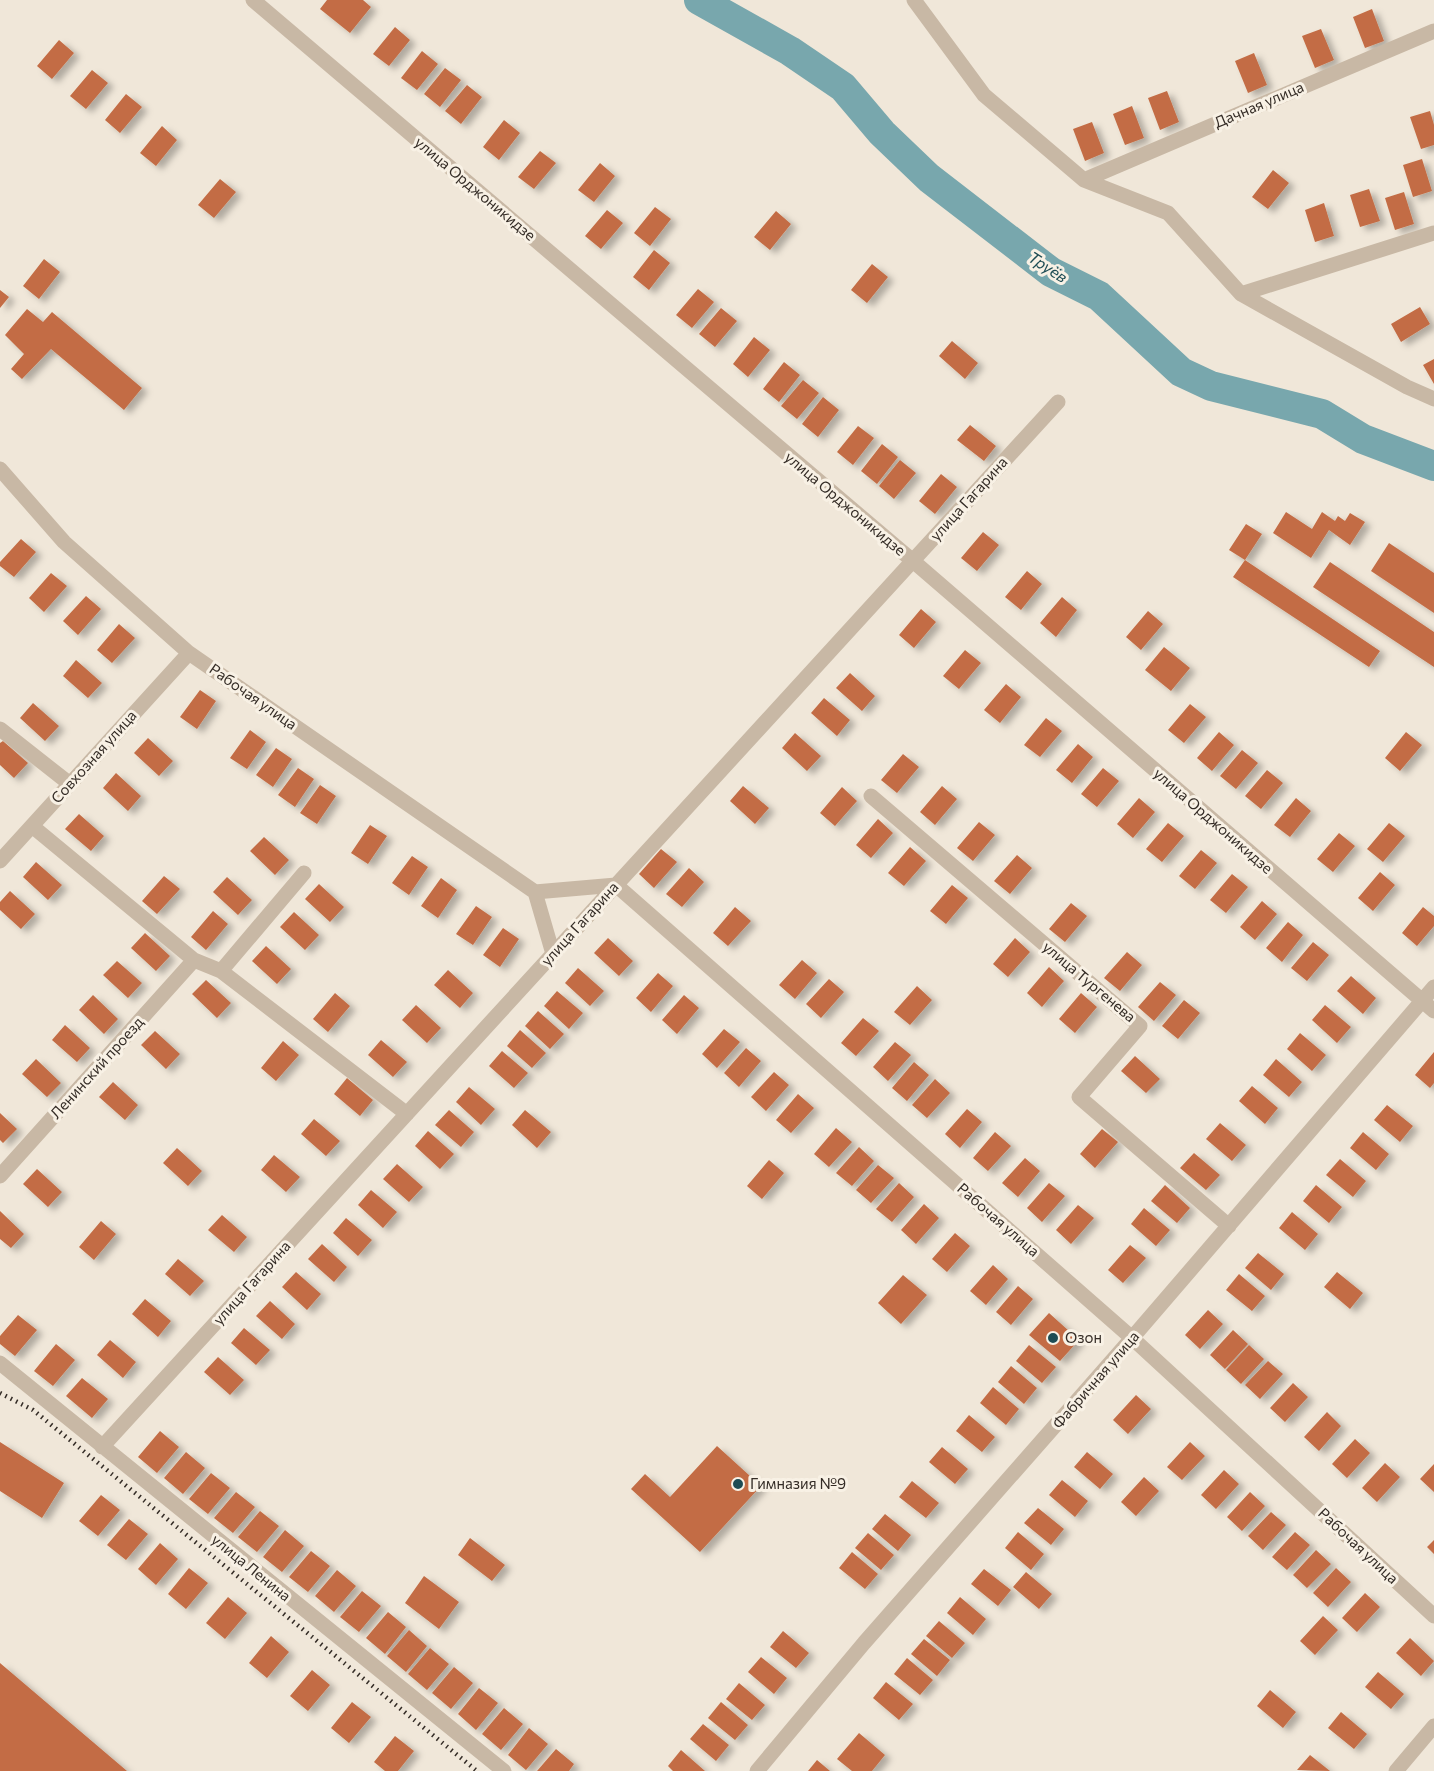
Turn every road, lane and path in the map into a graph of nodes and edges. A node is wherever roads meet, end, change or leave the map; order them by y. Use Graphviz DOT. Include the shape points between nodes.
graph roads {
  1 [pos="253,0"];
  2 [pos="914,0"];
  3 [pos="1434,31"];
  4 [pos="1084,180"];
  5 [pos="1434,233"];
  6 [pos="1241,294"];
  7 [pos="1434,399"];
  8 [pos="1058,402"];
  9 [pos="0,469"];
  10 [pos="912,561"];
  11 [pos="189,653"];
  12 [pos="0,729"];
  13 [pos="70,784"];
  14 [pos="871,796"];
  15 [pos="32,826"];
  16 [pos="0,861"];
  17 [pos="304,873"];
  18 [pos="615,885"];
  19 [pos="535,892"];
  20 [pos="553,954"];
  21 [pos="194,960"];
  22 [pos="221,970"];
  23 [pos="1434,987"];
  24 [pos="1428,1007"];
  25 [pos="406,1114"];
  26 [pos="0,1176"];
  27 [pos="1229,1226"];
  28 [pos="1132,1338"];
  29 [pos="0,1363"];
  30 [pos="102,1447"];
  31 [pos="1434,1616"];
  32 [pos="1434,1726"];
  33 [pos="504,1771"];
  34 [pos="757,1771"];
  35 [pos="1396,1771"];
  1 -- 10 [label="street, улица Орджоникидзе"];
  2 -- 4 [label="street" via="984,95"];
  3 -- 4 [label="street, Дачная улица"];
  4 -- 6 [label="street" via="1168,213"];
  5 -- 6 [label="street"];
  6 -- 7 [label="street"];
  8 -- 10 [label="street, улица Гагарина"];
  9 -- 11 [label="street, Рабочая улица" via="64,542"];
  10 -- 18 [label="street, улица Гагарина"];
  10 -- 24 [label="street, улица Орджоникидзе"];
  11 -- 13 [label="street, Совхозная улица"];
  11 -- 19 [label="street, Рабочая улица"];
  12 -- 13 [label="street"];
  13 -- 15 [label="street, Совхозная улица"];
  14 -- 27 [label="street, улица Тургенева" via="1140,1026 1079,1097"];
  15 -- 16 [label="street, Совхозная улица"];
  15 -- 21 [label="street"];
  17 -- 22 [label="street"];
  18 -- 19 [label="street"];
  18 -- 20 [label="street, улица Гагарина"];
  18 -- 28 [label="street, Рабочая улица"];
  19 -- 20 [label="street"];
  20 -- 25 [label="street, улица Гагарина"];
  21 -- 22 [label="street"];
  21 -- 26 [label="street, Ленинский проезд"];
  22 -- 25 [label="street"];
  23 -- 24 [label="street, Фабричная улица"];
  24 -- 27 [label="street, Фабричная улица"];
  25 -- 30 [label="street, улица Гагарина"];
  27 -- 28 [label="street, Фабричная улица"];
  28 -- 31 [label="street, Рабочая улица"];
  28 -- 34 [label="street, Фабричная улица"];
  29 -- 30 [label="street, улица Ленина"];
  30 -- 33 [label="street, улица Ленина"];
  32 -- 35 [label="street"];
}
